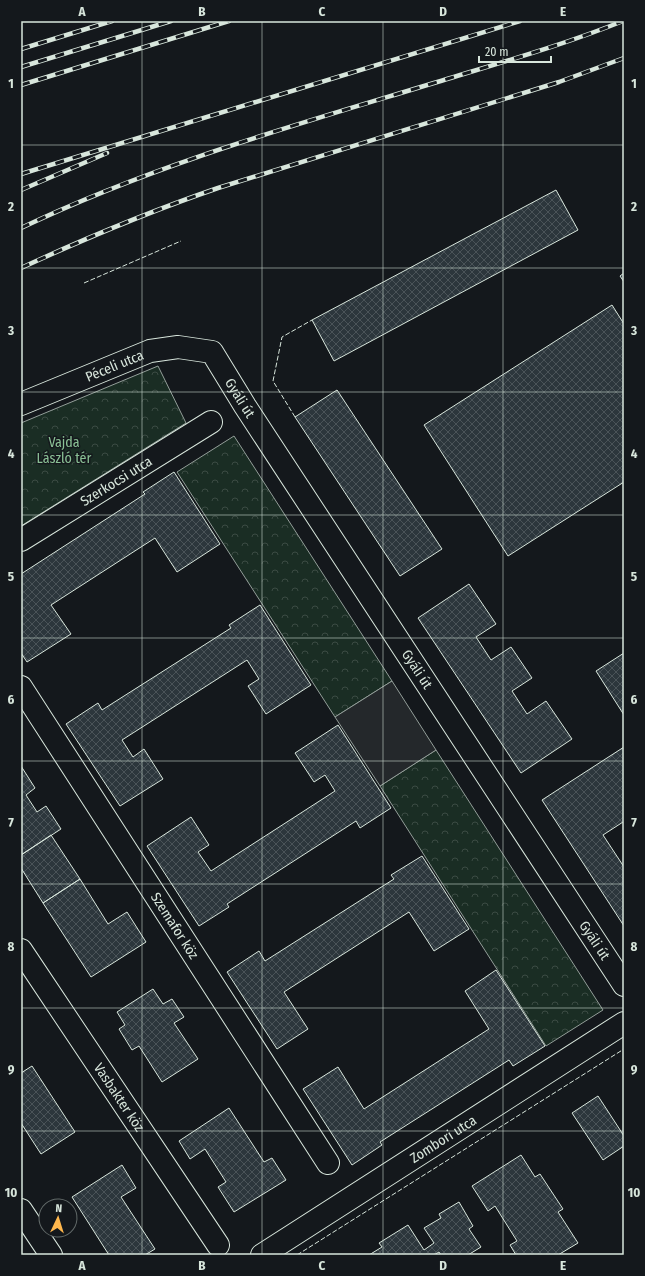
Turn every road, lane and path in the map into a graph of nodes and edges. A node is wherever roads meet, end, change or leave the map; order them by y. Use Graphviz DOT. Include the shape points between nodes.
graph roads {
  1 [pos="212,352"];
  2 [pos="21,404"];
  3 [pos="211,422"];
  4 [pos="21,540"];
  5 [pos="21,687"];
  6 [pos="21,950"];
  7 [pos="624,985"];
  8 [pos="624,1023"];
  9 [pos="328,1163"];
  10 [pos="21,1210"];
  11 [pos="218,1245"];
  12 [pos="51,1255"];
  13 [pos="262,1255"];
  1 -- 2 [label="street, Péceli utca" via="178,347 150,351"];
  1 -- 7 [label="street, Gyáli út"];
  3 -- 4 [label="street, Szerkocsi utca"];
  5 -- 9 [label="street, Szemafor köz"];
  6 -- 11 [label="street, Vasbakter köz"];
  8 -- 13 [label="street, Zombori utca"];
  10 -- 12 [label="street"];
}
